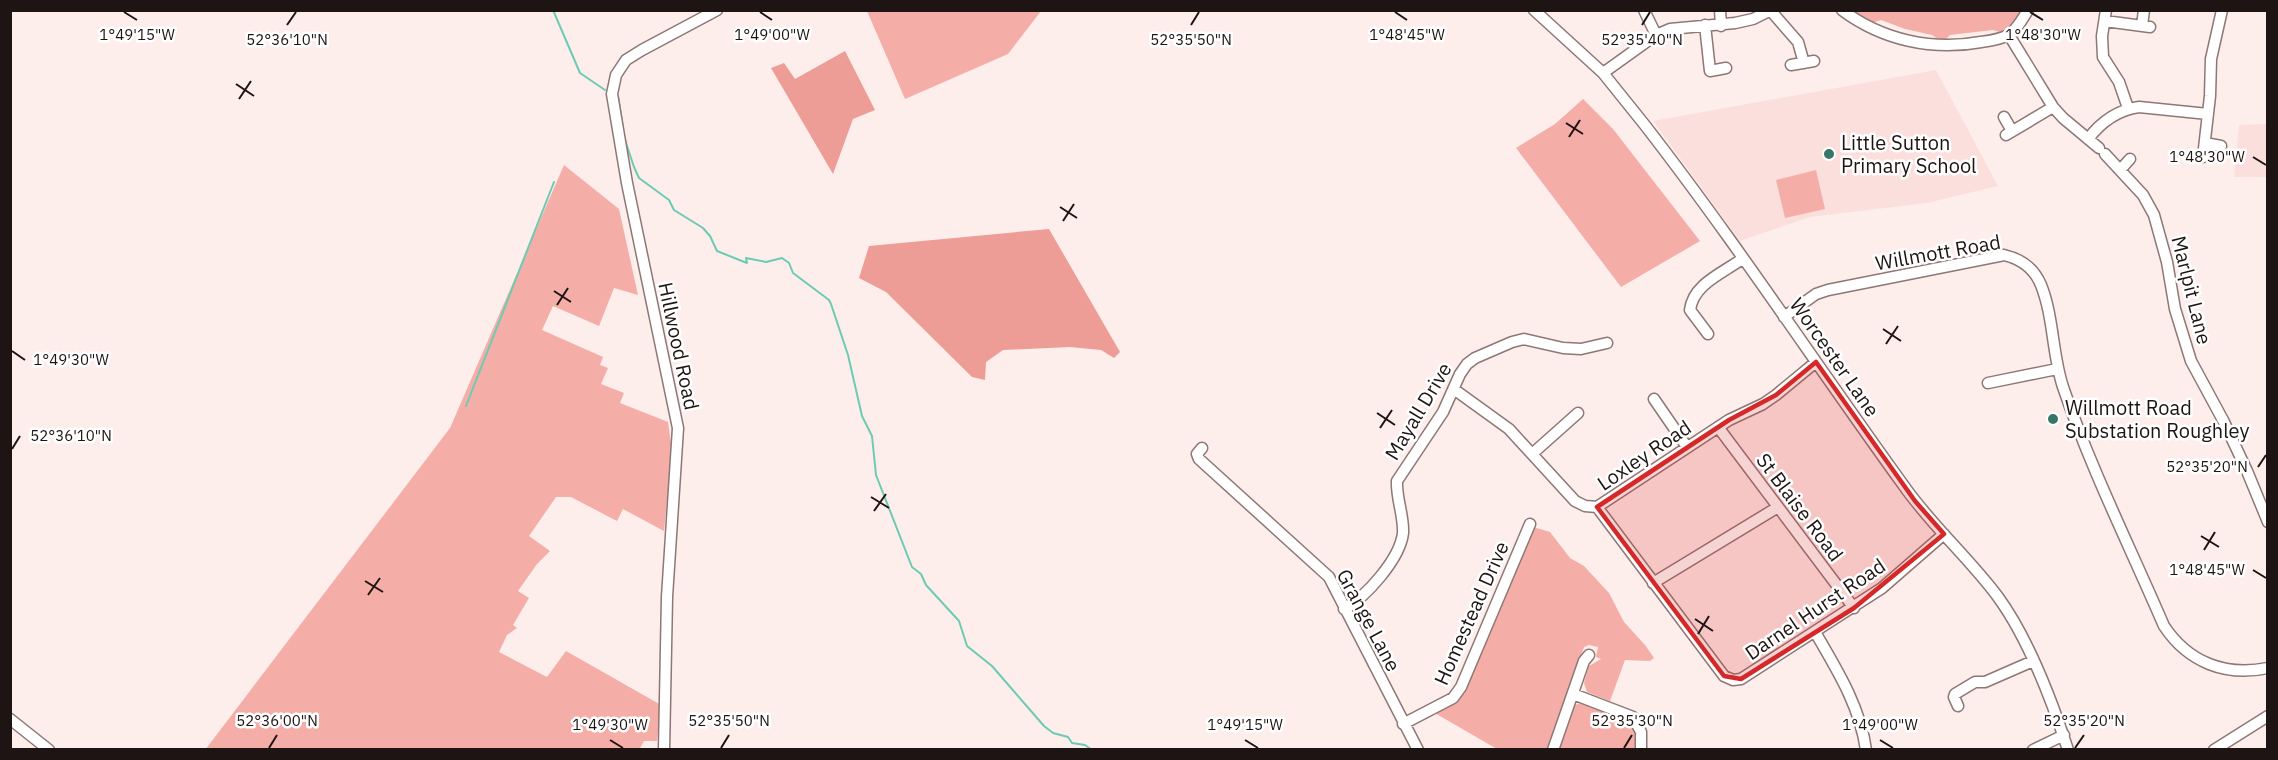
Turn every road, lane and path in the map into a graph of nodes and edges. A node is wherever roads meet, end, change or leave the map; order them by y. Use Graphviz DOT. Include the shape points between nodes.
graph roads {
  1 [pos="717,10"];
  2 [pos="1534,10"];
  3 [pos="1644,10"];
  4 [pos="1720,10"];
  5 [pos="1842,10"];
  6 [pos="2028,10"];
  7 [pos="2144,10"];
  8 [pos="2222,10"];
  9 [pos="1771,11"];
  10 [pos="2105,16"];
  11 [pos="1704,25"];
  12 [pos="1721,26"];
  13 [pos="1656,35"];
  14 [pos="2009,35"];
  15 [pos="1791,65"];
  16 [pos="1726,68"];
  17 [pos="1603,73"];
  18 [pos="2053,107"];
  19 [pos="2128,108"];
  20 [pos="2208,114"];
  21 [pos="2004,117"];
  22 [pos="2088,138"];
  23 [pos="2205,143"];
  24 [pos="2221,146"];
  25 [pos="2203,157"];
  26 [pos="2130,159"];
  27 [pos="2121,169"];
  28 [pos="1742,259"];
  29 [pos="1784,317"];
  30 [pos="1709,333"];
  31 [pos="1607,343"];
  32 [pos="1816,362"];
  33 [pos="2057,369"];
  34 [pos="1988,383"];
  35 [pos="1455,390"];
  36 [pos="1654,399"];
  37 [pos="1578,413"];
  38 [pos="1718,427"];
  39 [pos="1687,447"];
  40 [pos="1202,448"];
  41 [pos="1532,454"];
  42 [pos="1597,507"];
  43 [pos="1778,507"];
  44 [pos="2268,522"];
  45 [pos="1530,524"];
  46 [pos="1944,534"];
  47 [pos="1653,583"];
  48 [pos="1854,608"];
  49 [pos="1344,609"];
  50 [pos="1815,632"];
  51 [pos="1589,655"];
  52 [pos="2032,661"];
  53 [pos="2268,668"];
  54 [pos="1573,694"];
  55 [pos="1958,706"];
  56 [pos="2268,716"];
  57 [pos="10,719"];
  58 [pos="1403,724"];
  59 [pos="2064,735"];
  60 [pos="49,750"];
  61 [pos="664,750"];
  62 [pos="1418,750"];
  63 [pos="1553,750"];
  64 [pos="1641,750"];
  65 [pos="1866,750"];
  66 [pos="2033,750"];
  67 [pos="2068,750"];
  68 [pos="2214,750"];
  1 -- 61 [label="street, Hillwood Road" via="626,60 616,75 612,94 678,428 667,597"];
  2 -- 17 [label="street, Worcester Lane"];
  3 -- 13 [label="street"];
  4 -- 12 [label="street"];
  5 -- 14 [label="street" via="1872,29 1928,44 1964,45"];
  6 -- 14 [label="street"];
  7 -- 10 [label="street" via="2146,26"];
  8 -- 20 [label="street" via="2211,59"];
  9 -- 12 [label="street" via="1745,22"];
  9 -- 15 [label="street" via="1798,42 1809,62"];
  10 -- 19 [label="street" via="2103,57 2119,82"];
  11 -- 12 [label="street"];
  11 -- 13 [label="street" via="1670,29"];
  11 -- 16 [label="street" via="1710,71"];
  13 -- 17 [label="street"];
  14 -- 18 [label="street, Marlpit Lane"];
  17 -- 28 [label="street, Worcester Lane"];
  18 -- 21 [label="street" via="2009,133"];
  18 -- 22 [label="street, Marlpit Lane"];
  19 -- 20 [label="street"];
  19 -- 22 [label="street" via="2108,118"];
  20 -- 23 [label="street"];
  22 -- 27 [label="street, Marlpit Lane"];
  23 -- 24 [label="street"];
  23 -- 25 [label="street"];
  26 -- 27 [label="street"];
  27 -- 44 [label="street, Marlpit Lane" via="2154,215 2191,361 2224,422"];
  28 -- 29 [label="street, Worcester Lane"];
  28 -- 30 [label="street" via="1698,289 1691,299 1690,310"];
  29 -- 32 [label="street, Worcester Lane"];
  29 -- 33 [label="street, Willmott Road" via="1810,297 1828,290 2004,255 2023,262 2041,285"];
  31 -- 35 [label="street, Mayall Drive" via="1563,348 1524,339 1512,342 1467,364"];
  32 -- 38 [label="street, Loxley Road" via="1776,395"];
  32 -- 46 [label="street, Worcester Lane" via="1915,501"];
  33 -- 34 [label="street"];
  33 -- 53 [label="street, Willmott Road" via="2117,520 2172,638 2197,659 2216,668 2250,672"];
  35 -- 41 [label="street, Loxley Road" via="1509,429"];
  35 -- 49 [label="street, Mayall Drive" via="1397,481 1403,532 1393,560 1358,601"];
  36 -- 39 [label="street" via="1657,414"];
  37 -- 41 [label="street" via="1572,425"];
  38 -- 39 [label="street, Loxley Road"];
  38 -- 43 [label="street, St Blaise Road"];
  39 -- 42 [label="street, Loxley Road"];
  40 -- 49 [label="street, Grange Lane" via="1197,454 1199,459 1329,577"];
  41 -- 42 [label="street, Loxley Road" via="1575,501"];
  42 -- 47 [label="street, Darnel Hurst Road"];
  43 -- 47 [label="street"];
  43 -- 48 [label="street, St Blaise Road"];
  45 -- 58 [label="street, Homestead Drive" via="1461,687 1453,698"];
  46 -- 48 [label="street, Darnel Hurst Road"];
  46 -- 52 [label="street, Worcester Lane" via="1999,598"];
  47 -- 50 [label="street, Darnel Hurst Road" via="1724,676 1733,680 1741,680"];
  48 -- 50 [label="street, Darnel Hurst Road"];
  49 -- 58 [label="street, Grange Lane"];
  50 -- 65 [label="street" via="1856,707"];
  51 -- 54 [label="street"];
  52 -- 55 [label="street" via="1986,682 1975,682 1955,694"];
  52 -- 59 [label="street, Worcester Lane"];
  54 -- 63 [label="street"];
  54 -- 64 [label="street" via="1632,717 1641,732"];
  56 -- 68 [label="street"];
  57 -- 60 [label="street"];
  58 -- 62 [label="street, Grange Lane"];
  59 -- 66 [label="street"];
  59 -- 67 [label="street, Worcester Lane"];
}
